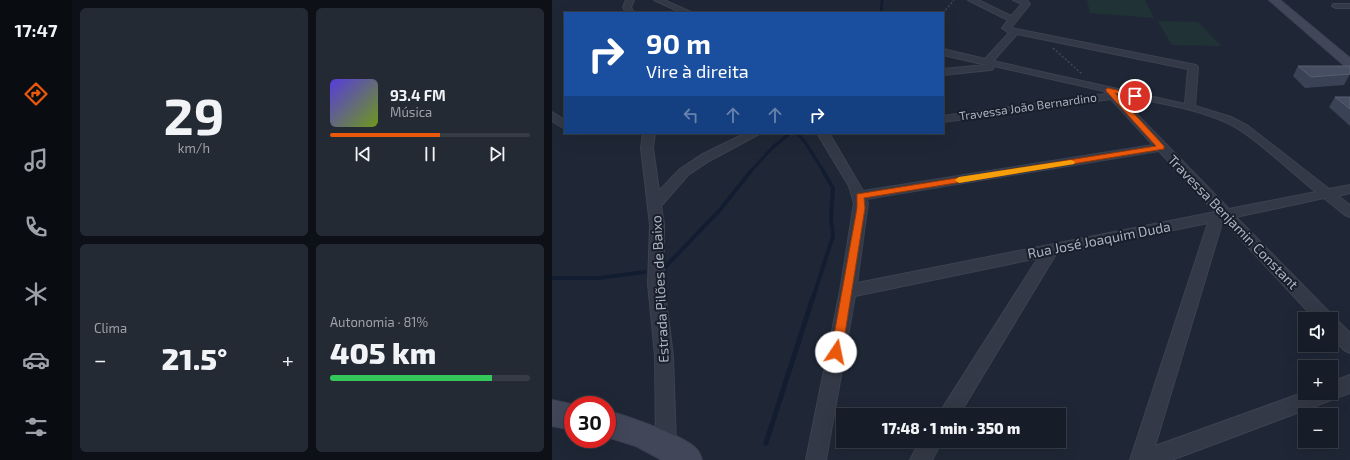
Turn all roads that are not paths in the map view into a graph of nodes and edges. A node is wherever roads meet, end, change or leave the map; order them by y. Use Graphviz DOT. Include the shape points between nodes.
graph roads {
  1 [pos="629,0"];
  2 [pos="658,0"];
  3 [pos="972,0"];
  4 [pos="1274,0"];
  5 [pos="1021,1"];
  6 [pos="1336,6"];
  7 [pos="1350,6"];
  8 [pos="630,12"];
  9 [pos="688,12"];
  10 [pos="1011,19"];
  11 [pos="1014,32"];
  12 [pos="944,52"];
  13 [pos="987,62"];
  14 [pos="1350,64"];
  15 [pos="1002,65"];
  16 [pos="944,72"];
  17 [pos="1107,91"];
  18 [pos="1190,108"];
  19 [pos="552,115"];
  20 [pos="944,119"];
  21 [pos="564,125"];
  22 [pos="649,134"];
  23 [pos="753,134"];
  24 [pos="828,134"];
  25 [pos="1162,147"];
  26 [pos="1350,189"];
  27 [pos="1326,193"];
  28 [pos="860,196"];
  29 [pos="654,204"];
  30 [pos="1350,212"];
  31 [pos="1222,215"];
  32 [pos="1051,250"];
  33 [pos="848,290"];
  34 [pos="1318,312"];
  35 [pos="1338,332"];
  36 [pos="1350,345"];
  37 [pos="1350,384"];
  38 [pos="1338,388"];
  39 [pos="1307,400"];
  40 [pos="952,408"];
  41 [pos="552,413"];
  42 [pos="564,415"];
  43 [pos="616,426"];
  44 [pos="666,445"];
  45 [pos="928,448"];
  46 [pos="688,460"];
  47 [pos="816,460"];
  48 [pos="920,460"];
  49 [pos="1140,460"];
  50 [pos="1144,460"];
  1 -- 8 [label="street" via="627,7"];
  2 -- 9 [label="street"];
  3 -- 10 [label="street"];
  4 -- 14 [label="main road"];
  5 -- 10 [label="street" via="1025,5"];
  6 -- 7 [label="street"];
  10 -- 11 [label="street" via="1006,28"];
  11 -- 13 [label="street"];
  11 -- 18 [label="street" via="1191,66 1194,68"];
  12 -- 13 [label="street"];
  13 -- 15 [label="street"];
  15 -- 16 [label="street"];
  15 -- 17 [label="street"];
  17 -- 18 [label="street"];
  17 -- 20 [label="street, Travessa João Bernardino"];
  17 -- 25 [label="street, Travessa Benjamin Constant"];
  18 -- 27 [label="street" via="1227,119 1244,128"];
  19 -- 21 [label="street"];
  22 -- 29 [label="street, Estrada Pilões de Baixo" via="647,148"];
  23 -- 29 [label="street" via="705,158 684,172"];
  24 -- 28 [label="street"];
  25 -- 28 [label="street"];
  25 -- 31 [label="street, Travessa Benjamin Constant"];
  26 -- 27 [label="street, Rua José Joaquim Duda"];
  27 -- 30 [label="street"];
  27 -- 31 [label="street, Rua José Joaquim Duda"];
  28 -- 33 [label="street" via="861,208"];
  29 -- 44 [label="street, Estrada Pilões de Baixo" via="657,226 656,284 664,356"];
  31 -- 32 [label="street, Rua José Joaquim Duda"];
  31 -- 34 [label="street, Travessa Benjamin Constant"];
  31 -- 49 [label="street"];
  32 -- 33 [label="street, Rua José Joaquim Duda"];
  32 -- 40 [label="street"];
  33 -- 47 [label="street"];
  35 -- 36 [label="street"];
  37 -- 38 [label="street"];
  39 -- 50 [label="street"];
  41 -- 42 [label="main road"];
  43 -- 44 [label="main road" via="640,433"];
  44 -- 46 [label="main road"];
  45 -- 48 [label="street"];
}
